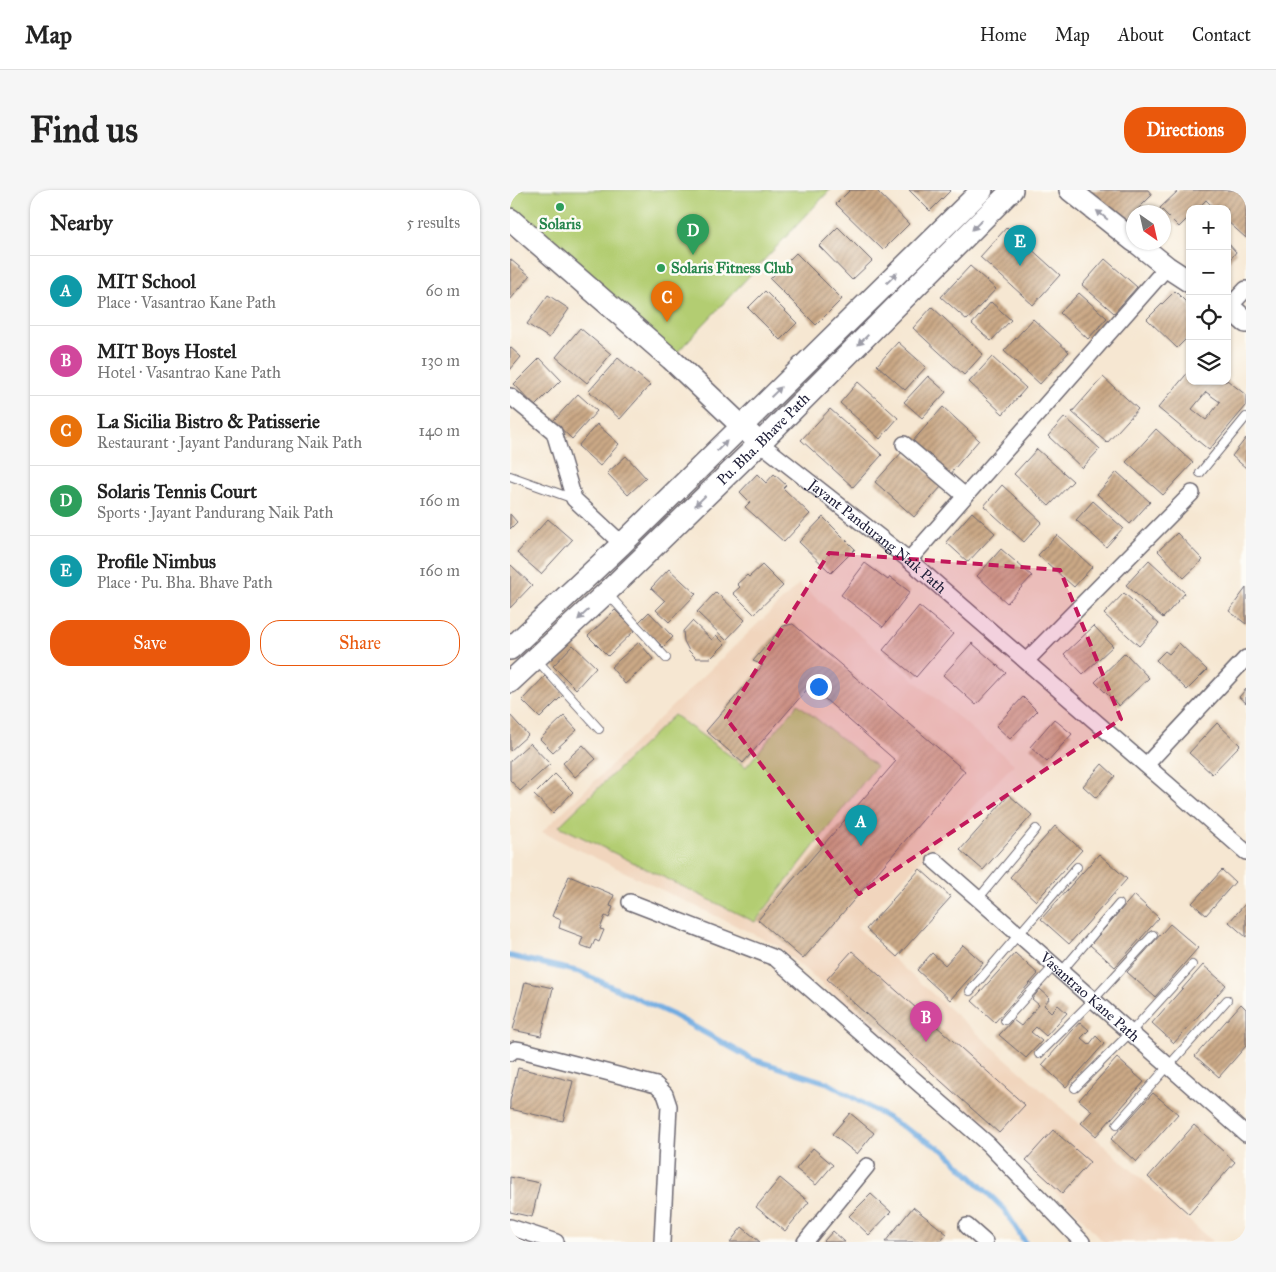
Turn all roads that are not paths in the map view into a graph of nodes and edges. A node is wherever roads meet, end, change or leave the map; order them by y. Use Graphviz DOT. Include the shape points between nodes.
graph roads {
  1 [pos="982,190"];
  2 [pos="1012,190"];
  3 [pos="1070,190"];
  4 [pos="510,219"];
  5 [pos="1126,235"];
  6 [pos="1145,250"];
  7 [pos="1167,267"];
  8 [pos="1186,279"];
  9 [pos="1246,289"];
  10 [pos="1231,303"];
  11 [pos="1231,309"];
  12 [pos="1246,322"];
  13 [pos="510,396"];
  14 [pos="1246,417"];
  15 [pos="742,426"];
  16 [pos="760,443"];
  17 [pos="904,444"];
  18 [pos="1200,473"];
  19 [pos="510,476"];
  20 [pos="1192,493"];
  21 [pos="965,496"];
  22 [pos="574,499"];
  23 [pos="622,544"];
  24 [pos="909,560"];
  25 [pos="607,592"];
  26 [pos="510,650"];
  27 [pos="666,658"];
  28 [pos="1246,658"];
  29 [pos="536,660"];
  30 [pos="1026,661"];
  31 [pos="510,682"];
  32 [pos="598,729"];
  33 [pos="1146,765"];
  34 [pos="1036,829"];
  35 [pos="1246,852"];
  36 [pos="935,861"];
  37 [pos="1076,867"];
  38 [pos="978,899"];
  39 [pos="630,902"];
  40 [pos="1118,904"];
  41 [pos="1019,935"];
  42 [pos="1153,935"];
  43 [pos="1192,965"];
  44 [pos="1057,969"];
  45 [pos="970,991"];
  46 [pos="1093,1000"];
  47 [pos="1227,1000"];
  48 [pos="1005,1020"];
  49 [pos="1130,1033"];
  50 [pos="510,1053"];
  51 [pos="1039,1054"];
  52 [pos="1169,1066"];
  53 [pos="1075,1088"];
  54 [pos="1117,1124"];
  55 [pos="1246,1134"];
  56 [pos="867,1166"];
  57 [pos="967,1226"];
  58 [pos="510,1227"];
  59 [pos="556,1242"];
  60 [pos="662,1242"];
  61 [pos="805,1242"];
  62 [pos="985,1242"];
  63 [pos="1082,1242"];
  15 -- 1 [label="street, Pu. Bha. Bhave Path, one-way"];
  2 -- 16 [label="street, Pu. Bha. Bhave Path, one-way"];
  5 -- 3 [label="street, one-way"];
  4 -- 15 [label="street, Jayant Pandurang Naik Path" via="671,359"];
  6 -- 7 [label="street"];
  7 -- 8 [label="street"];
  7 -- 21 [label="street"];
  9 -- 10 [label="street"];
  11 -- 12 [label="street"];
  13 -- 22 [label="street" via="554,432"];
  14 -- 18 [label="lane"];
  15 -- 16 [label="street, Jayant Pandurang Naik Path"];
  23 -- 15 [label="street, Pu. Bha. Bhave Path, one-way"];
  16 -- 24 [label="street, Jayant Pandurang Naik Path"];
  16 -- 25 [label="street, Pu. Bha. Bhave Path, one-way"];
  17 -- 21 [label="street"];
  19 -- 22 [label="lane"];
  20 -- 30 [label="street"];
  21 -- 24 [label="street"];
  22 -- 23 [label="street"];
  23 -- 26 [label="street, Pu. Bha. Bhave Path"];
  24 -- 30 [label="street, Jayant Pandurang Naik Path"];
  25 -- 27 [label="lane"];
  25 -- 29 [label="street, Pu. Bha. Bhave Path, one-way"];
  28 -- 33 [label="street"];
  29 -- 31 [label="street, Pu. Bha. Bhave Path"];
  29 -- 32 [label="lane"];
  30 -- 33 [label="street, Jayant Pandurang Naik Path"];
  33 -- 35 [label="street, Jayant Pandurang Naik Path"];
  34 -- 38 [label="lane"];
  36 -- 38 [label="street, Vasantrao Kane Path"];
  37 -- 41 [label="lane"];
  38 -- 41 [label="street, Vasantrao Kane Path"];
  39 -- 63 [label="street" via="775,958 988,1144"];
  40 -- 44 [label="lane"];
  41 -- 44 [label="street, Vasantrao Kane Path"];
  41 -- 45 [label="lane"];
  42 -- 46 [label="lane"];
  43 -- 49 [label="lane"];
  44 -- 46 [label="street, Vasantrao Kane Path"];
  44 -- 48 [label="lane"];
  46 -- 49 [label="street, Vasantrao Kane Path"];
  46 -- 51 [label="lane"];
  47 -- 52 [label="lane"];
  49 -- 52 [label="street, Vasantrao Kane Path"];
  49 -- 53 [label="lane"];
  50 -- 60 [label="street" via="522,1050 656,1084 662,1089 669,1106"];
  52 -- 54 [label="lane"];
  52 -- 55 [label="street, Vasantrao Kane Path"];
  56 -- 61 [label="street"];
  57 -- 62 [label="street"];
  58 -- 59 [label="street"];
}
